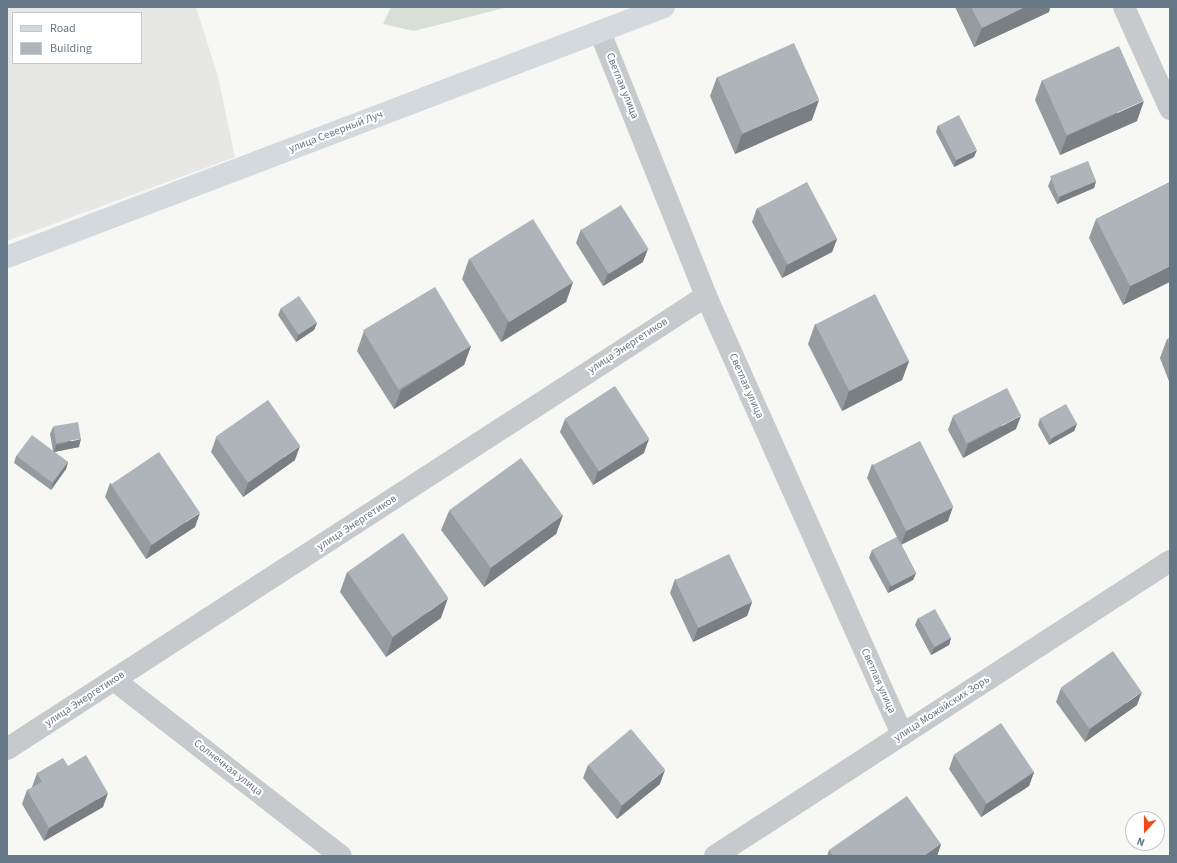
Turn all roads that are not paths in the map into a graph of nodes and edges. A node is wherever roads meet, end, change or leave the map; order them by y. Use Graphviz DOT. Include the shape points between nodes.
graph roads {
  1 [pos="664,7"];
  2 [pos="1124,7"];
  3 [pos="600,32"];
  4 [pos="1170,109"];
  5 [pos="7,257"];
  6 [pos="706,296"];
  7 [pos="1170,561"];
  8 [pos="114,680"];
  9 [pos="902,735"];
  10 [pos="7,749"];
  11 [pos="341,856"];
  12 [pos="715,856"];
  1 -- 3 [label="street, улица Северный Луч"];
  2 -- 4 [label="street"];
  3 -- 5 [label="street, улица Северный Луч"];
  3 -- 6 [label="street, Светлая улица"];
  6 -- 8 [label="street, улица Энергетиков"];
  6 -- 9 [label="street, Светлая улица"];
  7 -- 9 [label="street, улица Можайских Зорь"];
  8 -- 10 [label="street, улица Энергетиков"];
  8 -- 11 [label="street, Солнечная улица"];
  9 -- 12 [label="street, улица Можайских Зорь"];
}
